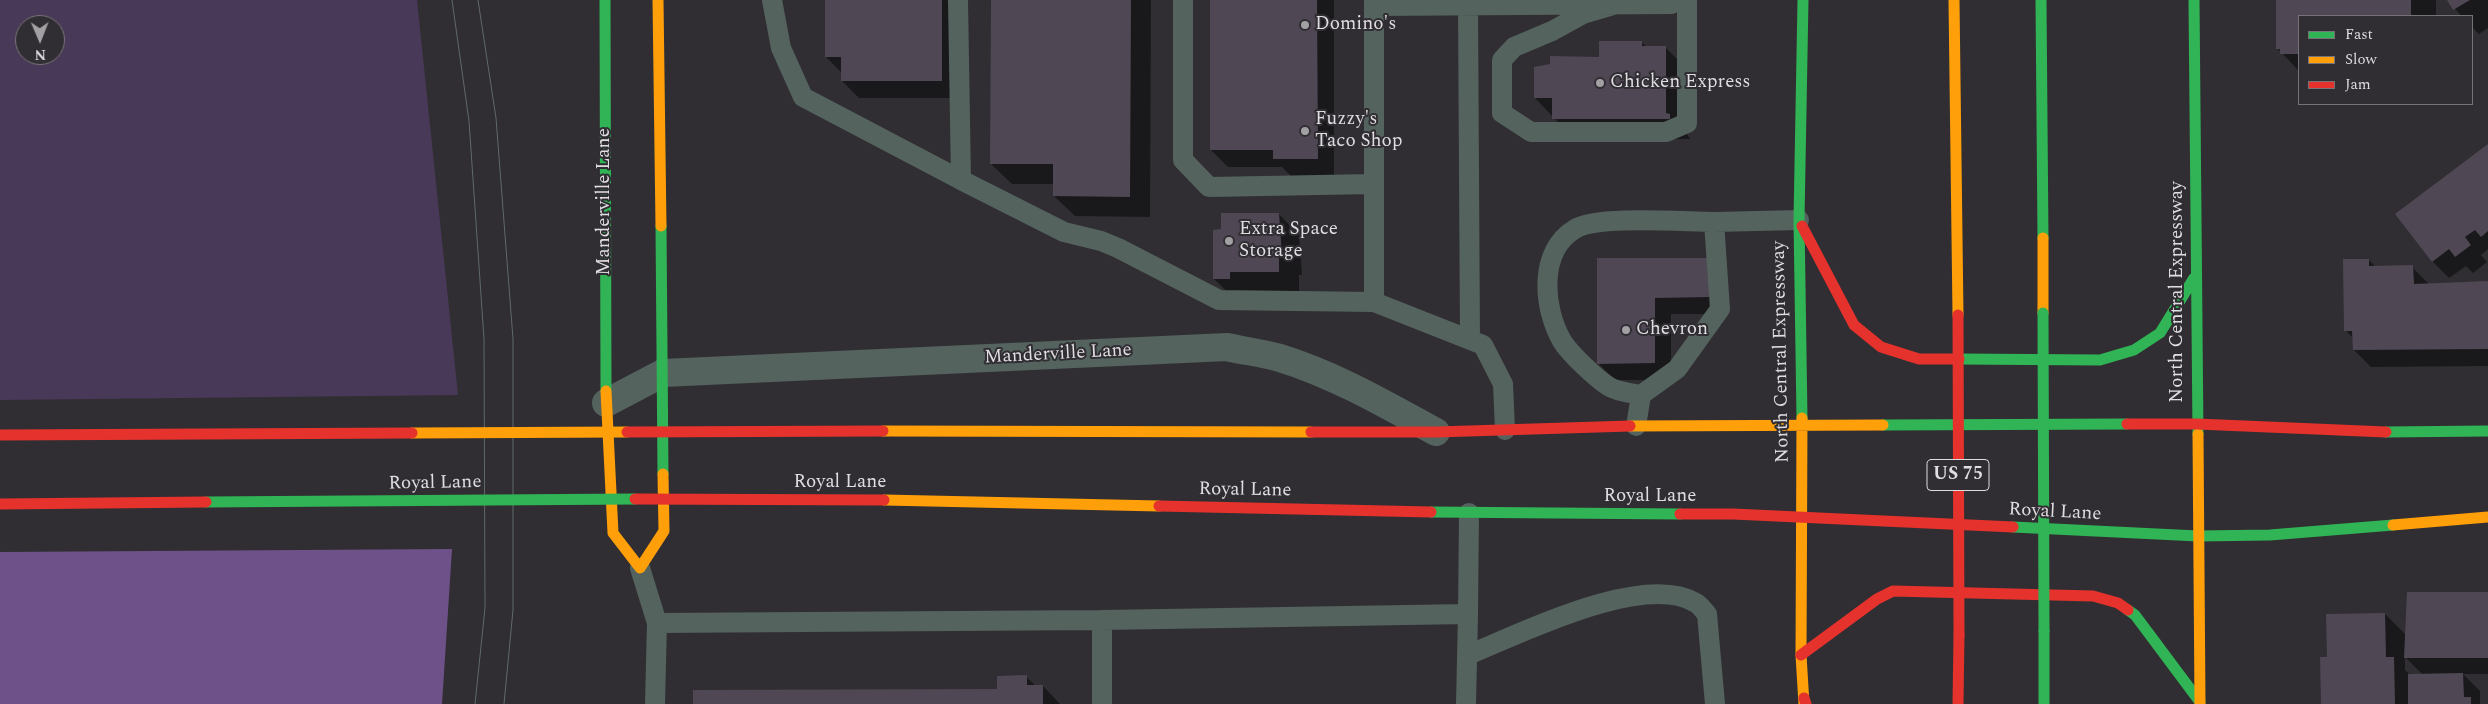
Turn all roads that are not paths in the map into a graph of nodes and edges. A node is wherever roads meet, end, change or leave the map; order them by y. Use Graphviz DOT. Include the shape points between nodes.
graph roads {
  1 [pos="604,0"];
  2 [pos="658,0"];
  3 [pos="772,0"];
  4 [pos="958,0"];
  5 [pos="1183,0"];
  6 [pos="1678,0"];
  7 [pos="1687,0"];
  8 [pos="1803,0"];
  9 [pos="1954,0"];
  10 [pos="2042,0"];
  11 [pos="2194,0"];
  12 [pos="1374,3"];
  13 [pos="1617,4"];
  14 [pos="1468,6"];
  15 [pos="961,180"];
  16 [pos="1374,184"];
  17 [pos="1799,220"];
  18 [pos="1714,222"];
  19 [pos="2196,274"];
  20 [pos="1374,302"];
  21 [pos="1470,339"];
  22 [pos="663,373"];
  23 [pos="1641,395"];
  24 [pos="606,404"];
  25 [pos="1802,424"];
  26 [pos="2197,424"];
  27 [pos="1636,426"];
  28 [pos="1505,430"];
  29 [pos="2488,431"];
  30 [pos="1436,432"];
  31 [pos="0,435"];
  32 [pos="0,504"];
  33 [pos="1469,513"];
  34 [pos="2488,517"];
  35 [pos="1801,519"];
  36 [pos="2198,536"];
  37 [pos="640,568"];
  38 [pos="1468,614"];
  39 [pos="1102,620"];
  40 [pos="656,623"];
  41 [pos="1468,655"];
  42 [pos="1801,655"];
  43 [pos="1805,702"];
  44 [pos="2200,703"];
  45 [pos="655,704"];
  46 [pos="1102,704"];
  47 [pos="1466,704"];
  48 [pos="1715,704"];
  49 [pos="1958,704"];
  50 [pos="2044,704"];
  1 -- 24 [label="main road, Manderville Lane"];
  2 -- 22 [label="main road"];
  3 -- 15 [label="lane" via="781,48 802,97"];
  4 -- 15 [label="lane"];
  5 -- 16 [label="lane" via="1183,160 1209,187"];
  6 -- 13 [label="lane" via="1671,4"];
  7 -- 13 [label="lane" via="1687,123 1666,132 1531,132 1502,113 1502,60 1514,47 1583,14"];
  8 -- 17 [label="main road, North Central Expressway"];
  9 -- 49 [label="main road, US 75, bridge"];
  10 -- 50 [label="main road, bridge"];
  11 -- 19 [label="main road, North Central Expressway"];
  12 -- 14 [label="lane"];
  12 -- 16 [label="lane"];
  13 -- 14 [label="lane"];
  14 -- 21 [label="lane"];
  15 -- 20 [label="lane" via="1064,232 1118,248 1219,300"];
  16 -- 20 [label="lane"];
  17 -- 18 [label="lane"];
  17 -- 19 [label="main road" via="1854,325 1881,347 1919,359 2100,360 2134,350 2160,332"];
  17 -- 25 [label="main road, North Central Expressway"];
  18 -- 23 [label="lane" via="1720,309 1678,369"];
  18 -- 23 [label="lane" via="1604,222 1576,228 1555,248 1548,292 1553,323 1563,344 1609,387"];
  19 -- 26 [label="main road, North Central Expressway"];
  20 -- 21 [label="lane"];
  21 -- 28 [label="lane" via="1483,345 1503,384"];
  22 -- 24 [label="street, Manderville Lane"];
  22 -- 30 [label="street, Manderville Lane" via="1227,347 1278,357 1323,373"];
  22 -- 37 [label="main road" via="664,531"];
  23 -- 27 [label="lane"];
  24 -- 37 [label="main road, Manderville Lane" via="612,533"];
  25 -- 26 [label="main road"];
  25 -- 27 [label="main road"];
  25 -- 35 [label="main road, North Central Expressway"];
  26 -- 29 [label="main road" via="2282,429"];
  26 -- 36 [label="main road, North Central Expressway"];
  27 -- 28 [label="main road"];
  28 -- 30 [label="main road"];
  30 -- 31 [label="main road, bridge"];
  32 -- 33 [label="main road, Royal Lane, bridge" via="884,500"];
  33 -- 35 [label="main road, Royal Lane" via="1733,514"];
  33 -- 38 [label="lane"];
  34 -- 36 [label="main road, Royal Lane" via="2270,535"];
  35 -- 36 [label="main road, Royal Lane"];
  35 -- 42 [label="main road, North Central Expressway"];
  36 -- 44 [label="main road, North Central Expressway"];
  37 -- 40 [label="lane"];
  38 -- 39 [label="lane"];
  38 -- 41 [label="lane"];
  39 -- 40 [label="lane"];
  39 -- 46 [label="lane"];
  40 -- 45 [label="lane"];
  41 -- 47 [label="lane"];
  41 -- 48 [label="lane" via="1613,599 1650,594 1682,597 1697,603 1707,614"];
  42 -- 43 [label="main road, North Central Expressway"];
  42 -- 44 [label="main road" via="1877,599 1893,591 2093,596 2118,603 2135,614"];
}
